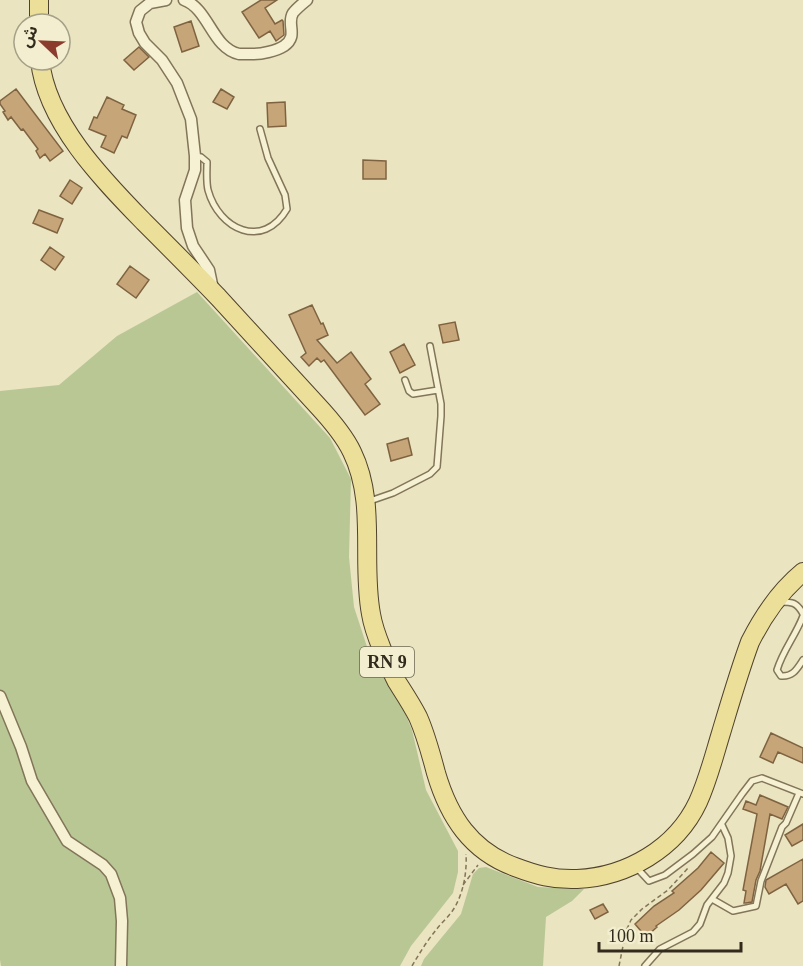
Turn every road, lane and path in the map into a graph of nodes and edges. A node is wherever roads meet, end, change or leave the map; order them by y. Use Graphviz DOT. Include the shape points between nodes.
graph roads {
  1 [pos="166,0"];
  2 [pos="184,0"];
  3 [pos="307,0"];
  4 [pos="41,72"];
  5 [pos="260,129"];
  6 [pos="195,156"];
  7 [pos="213,292"];
  8 [pos="430,346"];
  9 [pos="405,380"];
  10 [pos="438,390"];
  11 [pos="366,502"];
  12 [pos="803,572"];
  13 [pos="775,601"];
  14 [pos="803,615"];
  15 [pos="803,660"];
  16 [pos="0,696"];
  17 [pos="801,794"];
  18 [pos="722,825"];
  19 [pos="467,835"];
  20 [pos="493,857"];
  21 [pos="634,864"];
  22 [pos="692,864"];
  23 [pos="462,886"];
  24 [pos="712,899"];
  25 [pos="121,966"];
  26 [pos="412,966"];
  27 [pos="619,966"];
  28 [pos="645,966"];
  1 -- 6 [label="street" via="150,3 140,11 136,22 139,33 177,83 191,119"];
  2 -- 3 [label="street" via="197,8 227,48 239,54 260,54 283,47 291,40 292,14"];
  4 -- 7 [label="main road, RN 9" via="50,99 76,145 116,193"];
  5 -- 6 [label="lane" via="287,209 282,218 262,230 247,232 222,216 208,189 207,162"];
  6 -- 7 [label="street" via="195,170 185,200 187,228 193,246 209,270"];
  7 -- 11 [label="main road, RN 9" via="334,425 353,453"];
  8 -- 10 [label="lane"];
  9 -- 10 [label="lane" via="414,394"];
  10 -- 11 [label="lane" via="441,416 436,470 393,494"];
  11 -- 19 [label="main road, RN 9" via="371,616 388,666 423,727 447,804"];
  12 -- 13 [label="main road, RN 9"];
  13 -- 14 [label="lane" via="799,606"];
  13 -- 21 [label="main road, RN 9" via="750,642 697,803 664,846"];
  14 -- 15 [label="lane" via="777,669 781,676 788,677"];
  16 -- 25 [label="street" via="32,781 67,841 111,874 120,898"];
  17 -- 18 [label="lane" via="762,778 752,781"];
  17 -- 24 [label="lane" via="782,827 761,881 756,906 733,911"];
  18 -- 21 [label="lane" via="708,842 665,875 649,881"];
  18 -- 24 [label="lane" via="731,856 724,883"];
  19 -- 20 [label="main road, RN 9"];
  19 -- 23 [label="path"];
  20 -- 21 [label="main road, RN 9" via="536,875 560,879 607,875"];
  20 -- 23 [label="path" via="481,861"];
  22 -- 27 [label="path" via="631,920"];
  23 -- 26 [label="path" via="456,906"];
  24 -- 28 [label="lane" via="693,932 660,949"];
}
